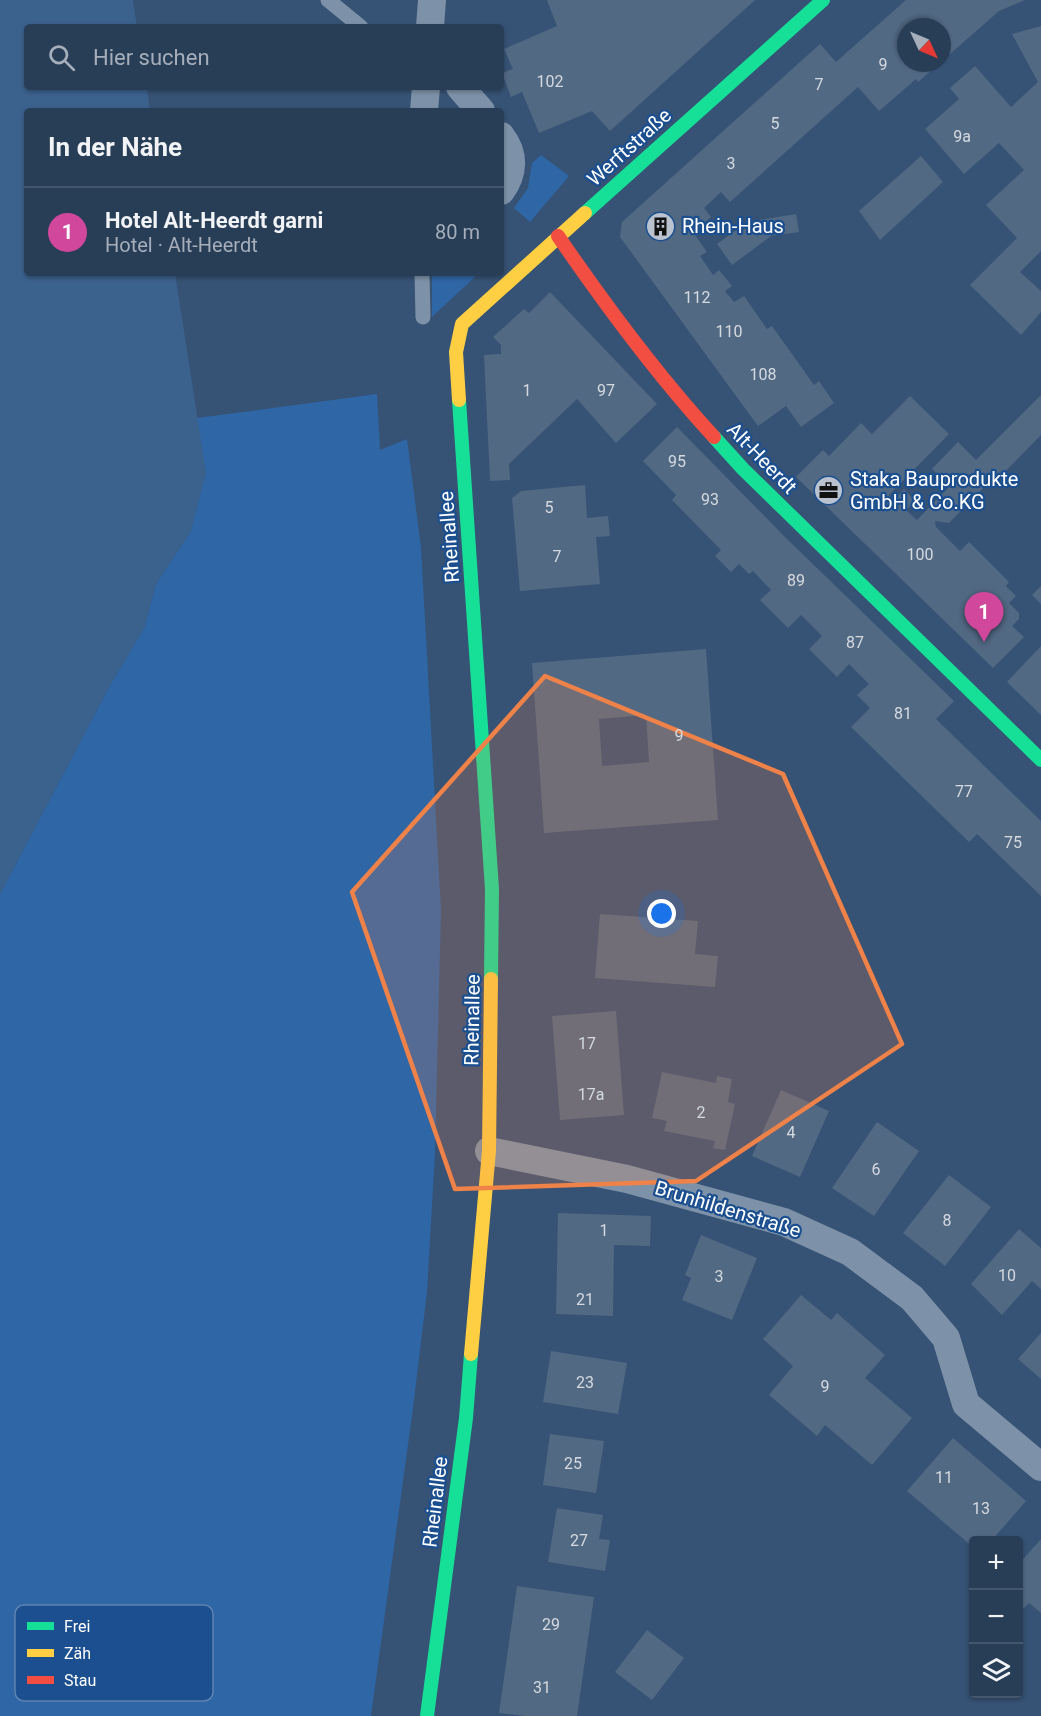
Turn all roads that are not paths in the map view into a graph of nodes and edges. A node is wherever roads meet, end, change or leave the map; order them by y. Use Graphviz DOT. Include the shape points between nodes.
graph roads {
  1 [pos="328,0"];
  2 [pos="432,0"];
  3 [pos="823,0"];
  4 [pos="357,24"];
  5 [pos="430,24"];
  6 [pos="426,90"];
  7 [pos="463,90"];
  8 [pos="424,108"];
  9 [pos="478,108"];
  10 [pos="504,142"];
  11 [pos="504,187"];
  12 [pos="558,236"];
  13 [pos="422,276"];
  14 [pos="423,317"];
  15 [pos="462,324"];
  16 [pos="1041,760"];
  17 [pos="489,1151"];
  18 [pos="1041,1467"];
  19 [pos="427,1716"];
  1 -- 4 [label="lane"];
  2 -- 5 [label="street"];
  3 -- 12 [label="street, Werftstraße"];
  6 -- 8 [label="street"];
  7 -- 9 [label="street"];
  10 -- 11 [label="street" via="512,158 510,179"];
  12 -- 15 [label="street, Werftstraße"];
  12 -- 16 [label="street, Alt-Heerdt" via="677,397 743,470"];
  13 -- 14 [label="lane"];
  15 -- 17 [label="street, Rheinallee" via="456,352 492,889"];
  17 -- 18 [label="street, Brunhildenstraße" via="627,1179 784,1222 850,1252 912,1298 946,1338 966,1404"];
  17 -- 19 [label="street, Rheinallee" via="466,1418"];
}
